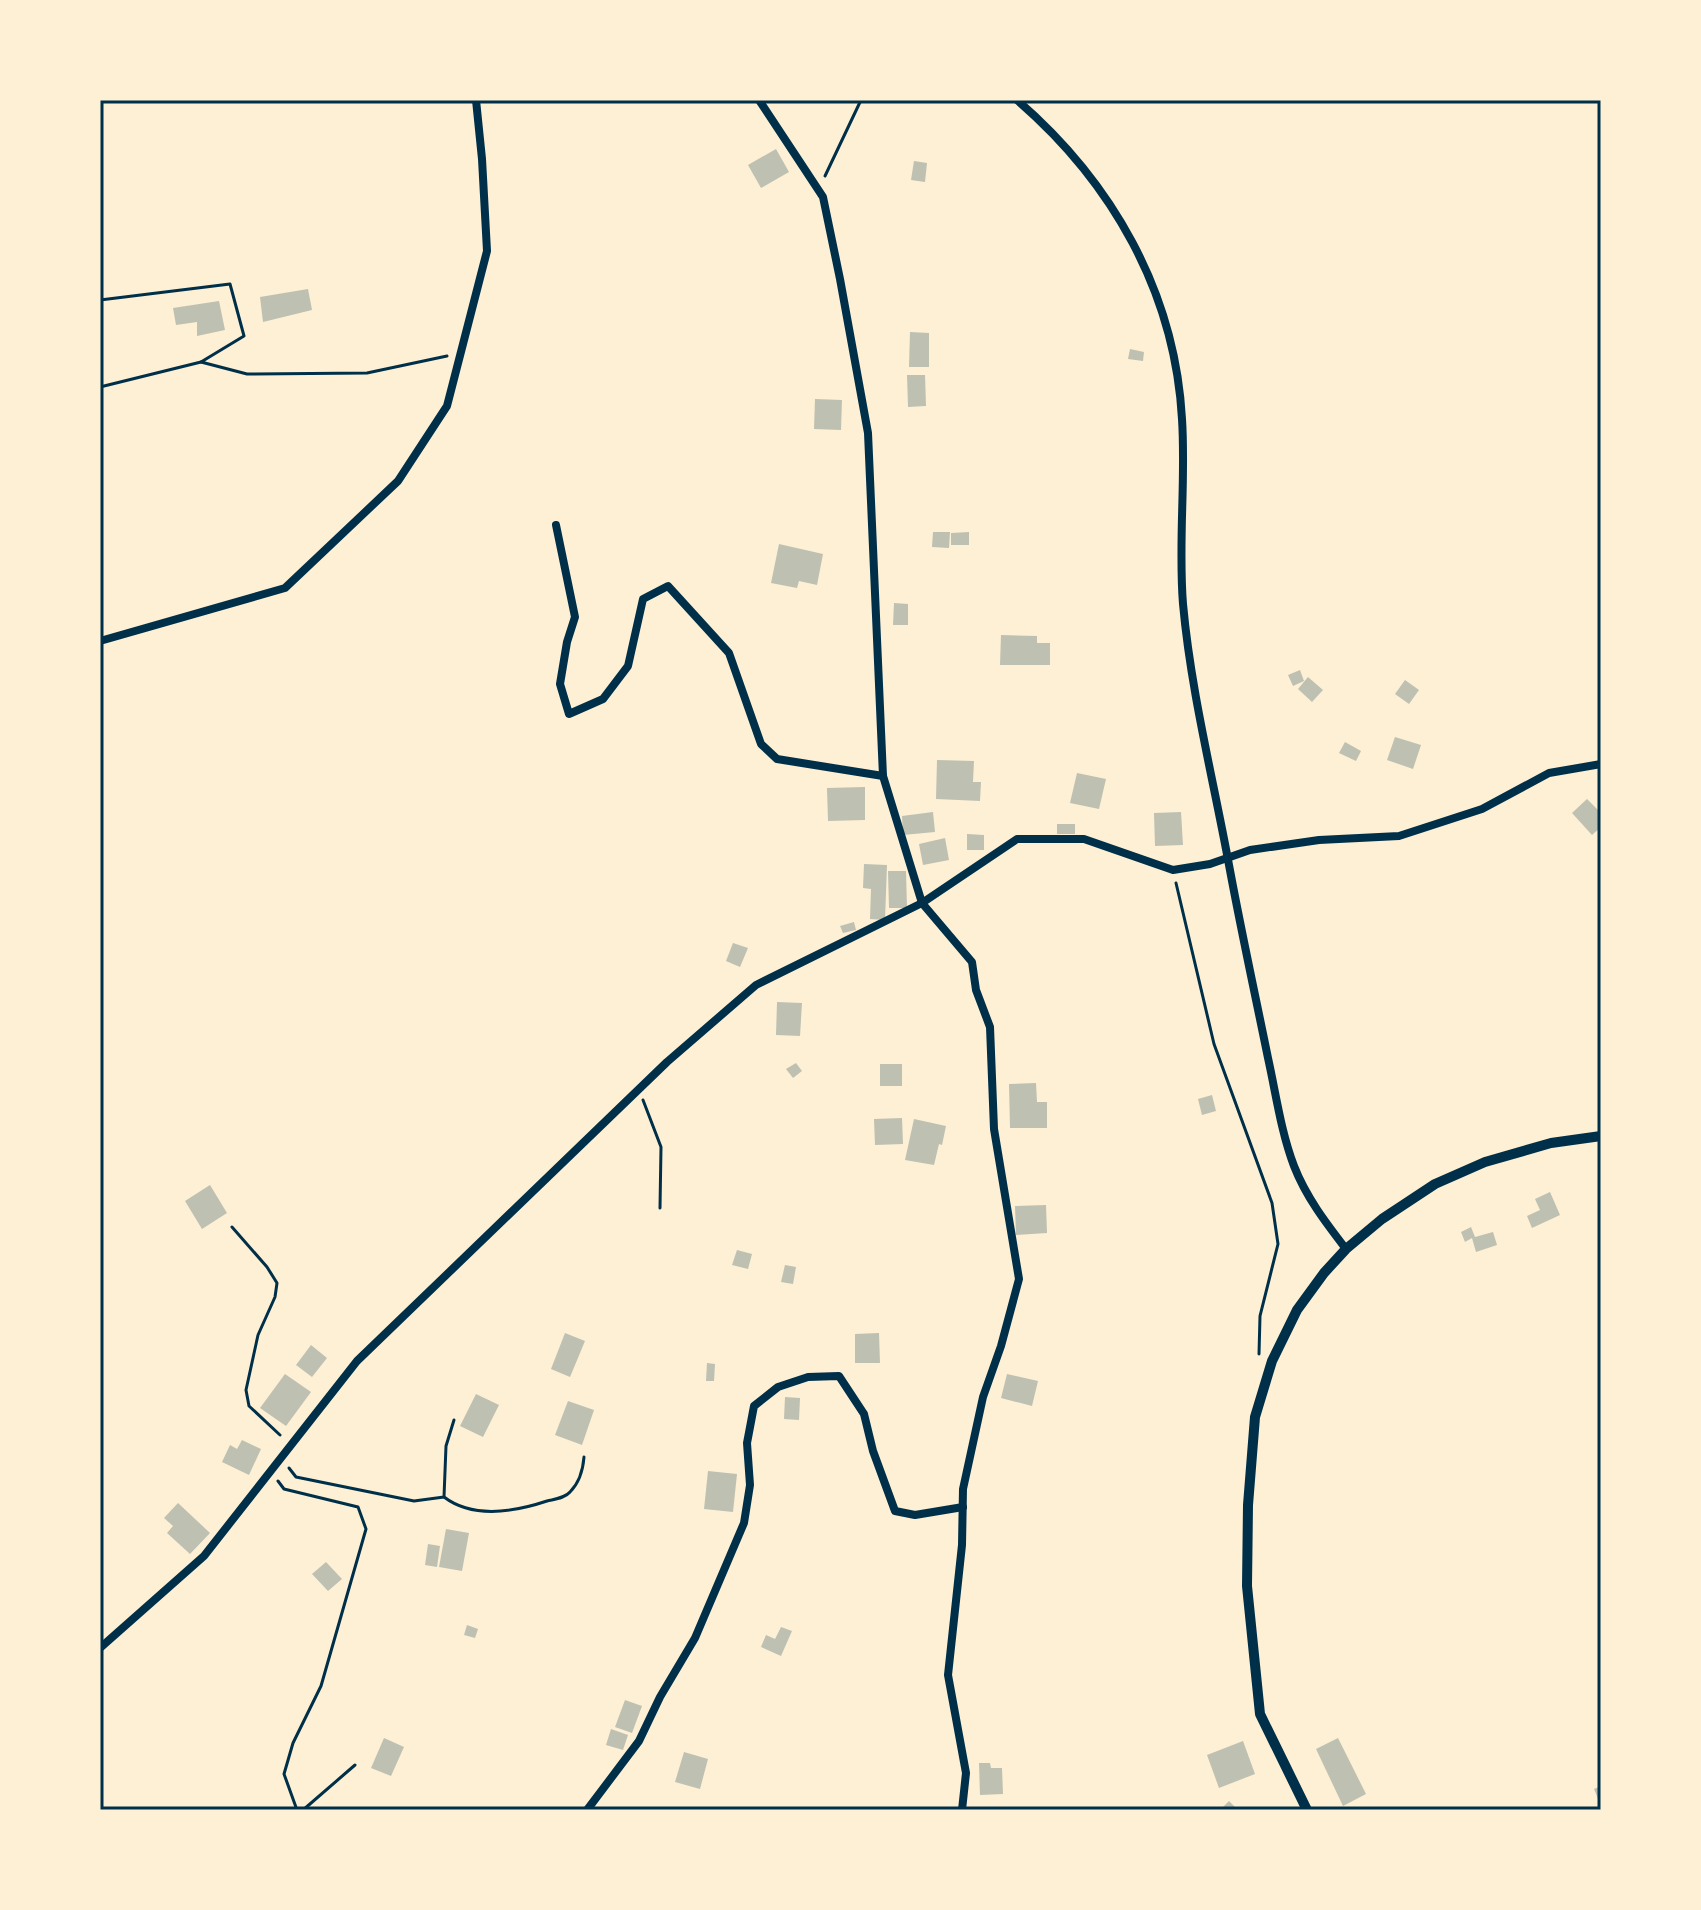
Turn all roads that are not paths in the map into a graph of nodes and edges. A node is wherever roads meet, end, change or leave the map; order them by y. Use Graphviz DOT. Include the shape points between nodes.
graph roads {
  1 [pos="476,100"];
  2 [pos="759,100"];
  3 [pos="1017,100"];
  4 [pos="556,525"];
  5 [pos="100,641"];
  6 [pos="1601,764"];
  7 [pos="883,776"];
  8 [pos="1228,858"];
  9 [pos="922,903"];
  10 [pos="1601,1136"];
  11 [pos="1346,1249"];
  12 [pos="963,1507"];
  13 [pos="100,1648"];
  14 [pos="587,1810"];
  15 [pos="962,1810"];
  16 [pos="1307,1810"];
  1 -- 5 [label="street" via="487,251 447,406 398,481 285,588"];
  2 -- 7 [label="street" via="823,197 868,433"];
  3 -- 8 [label="street" via="1086,170 1121,221 1167,328 1182,418 1185,630"];
  4 -- 7 [label="street" via="575,617 560,684 569,714 603,699 628,666 643,599 668,586 729,653 761,744 777,759"];
  6 -- 8 [label="street" via="1549,773 1482,809 1399,836 1319,840"];
  7 -- 9 [label="street"];
  8 -- 9 [label="street" via="1173,870 1084,839 1017,839"];
  8 -- 11 [label="street" via="1289,1152 1312,1203"];
  9 -- 12 [label="street" via="972,962 990,1027 994,1129 1019,1279 983,1397"];
  9 -- 13 [label="street" via="756,985 639,1089 357,1361 204,1556"];
  10 -- 11 [label="street" via="1551,1143 1485,1162 1435,1184"];
  11 -- 16 [label="street" via="1297,1310 1272,1361 1255,1417 1248,1505 1247,1586 1260,1714"];
  12 -- 14 [label="street" via="915,1515 895,1511 864,1414 839,1376 808,1377 778,1387 754,1406 744,1523 695,1638 639,1741"];
  12 -- 15 [label="street" via="948,1675 966,1773"];
}
